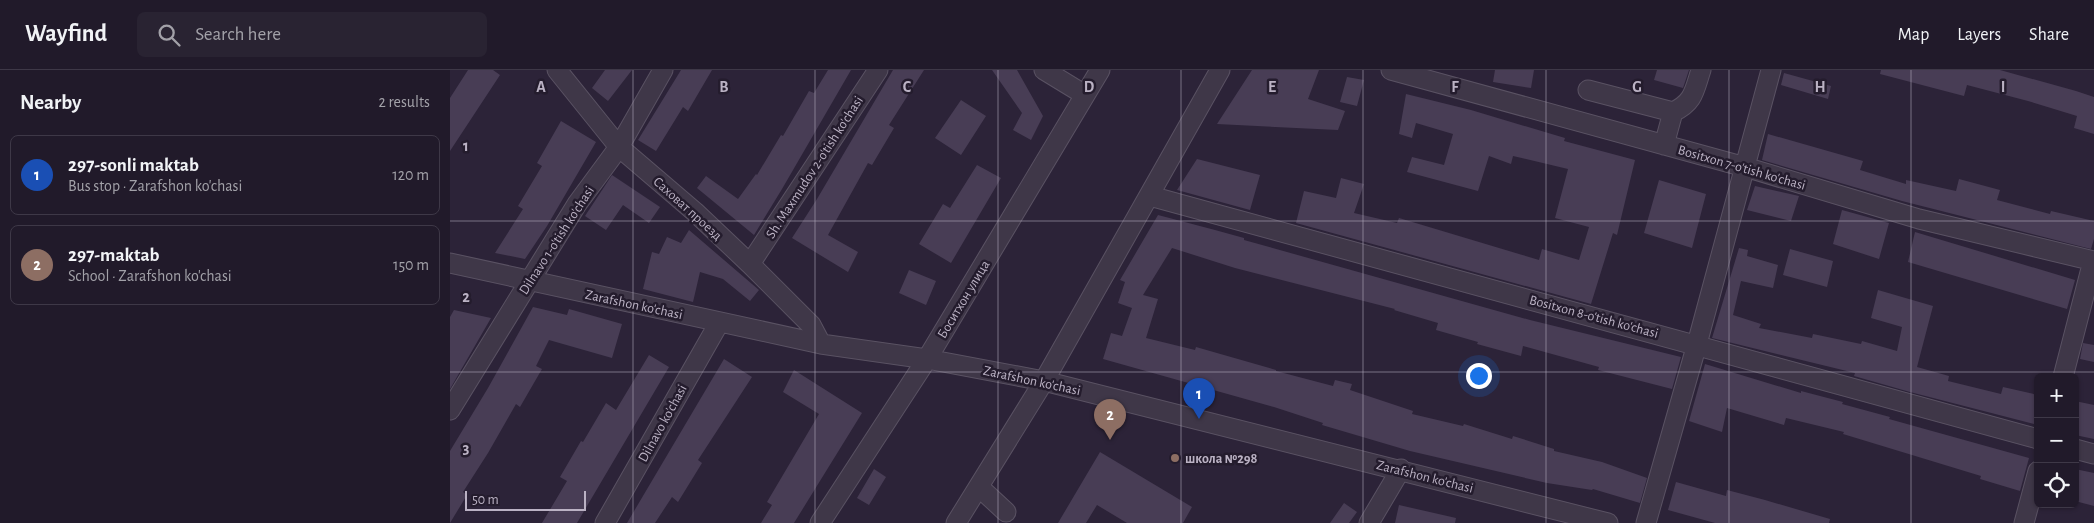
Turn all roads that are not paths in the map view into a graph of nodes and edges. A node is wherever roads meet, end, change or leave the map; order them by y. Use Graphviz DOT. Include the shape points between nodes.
graph roads {
  1 [pos="557,70"];
  2 [pos="663,70"];
  3 [pos="878,70"];
  4 [pos="1044,70"];
  5 [pos="1100,70"];
  6 [pos="1220,70"];
  7 [pos="1391,70"];
  8 [pos="1701,70"];
  9 [pos="1771,70"];
  10 [pos="1588,90"];
  11 [pos="1085,96"];
  12 [pos="1673,112"];
  13 [pos="1664,145"];
  14 [pos="620,147"];
  15 [pos="1745,167"];
  16 [pos="1150,196"];
  17 [pos="2094,261"];
  18 [pos="450,263"];
  19 [pos="750,264"];
  20 [pos="528,281"];
  21 [pos="719,323"];
  22 [pos="821,344"];
  23 [pos="1698,344"];
  24 [pos="927,359"];
  25 [pos="2064,373"];
  26 [pos="1044,381"];
  27 [pos="450,410"];
  28 [pos="2034,438"];
  29 [pos="2079,450"];
  30 [pos="2094,454"];
  31 [pos="1401,469"];
  32 [pos="978,487"];
  33 [pos="2034,487"];
  34 [pos="1006,512"];
  35 [pos="605,523"];
  36 [pos="820,523"];
  37 [pos="956,523"];
  38 [pos="1369,523"];
  39 [pos="1608,523"];
  40 [pos="1646,523"];
  41 [pos="2024,523"];
  1 -- 14 [label="street, Саховат проезд"];
  2 -- 14 [label="street, Dilnavo 1-o'tish ko'chasi"];
  3 -- 19 [label="street, Sh. Maxmudov 2-o'tish ko'chasi"];
  4 -- 11 [label="street"];
  5 -- 11 [label="street, Боситхон улица"];
  6 -- 16 [label="street"];
  7 -- 13 [label="street, Bositxon 7-o'tish ko'chasi"];
  8 -- 12 [label="street" via="1693,97"];
  9 -- 15 [label="street"];
  10 -- 12 [label="street"];
  11 -- 24 [label="street, Боситхон улица"];
  12 -- 13 [label="street"];
  13 -- 15 [label="street, Bositxon 7-o'tish ko'chasi"];
  14 -- 19 [label="street, Саховат проезд"];
  14 -- 20 [label="street, Dilnavo 1-o'tish ko'chasi" via="577,204"];
  15 -- 17 [label="street, Bositxon 7-o'tish ko'chasi" via="1919,219"];
  15 -- 23 [label="street"];
  16 -- 23 [label="street, Bositxon 8-o'tish ko'chasi"];
  16 -- 26 [label="street"];
  17 -- 25 [label="street"];
  18 -- 20 [label="street, Zarafshon ko'chasi"];
  19 -- 22 [label="street, Саховат проезд" via="811,325"];
  20 -- 21 [label="street, Zarafshon ko'chasi"];
  20 -- 27 [label="street, Dilnavo 1-o'tish ko'chasi"];
  21 -- 22 [label="street, Zarafshon ko'chasi"];
  21 -- 35 [label="street, Dilnavo ko'chasi"];
  22 -- 24 [label="street, Zarafshon ko'chasi"];
  23 -- 28 [label="street, Bositxon 8-o'tish ko'chasi"];
  23 -- 40 [label="street"];
  24 -- 26 [label="street, Zarafshon ko'chasi"];
  24 -- 36 [label="street, Боситхон улица"];
  26 -- 31 [label="street, Zarafshon ko'chasi"];
  26 -- 32 [label="street"];
  29 -- 30 [label="street"];
  31 -- 38 [label="street"];
  31 -- 39 [label="street, Zarafshon ko'chasi"];
  32 -- 34 [label="street"];
  32 -- 37 [label="street"];
  33 -- 41 [label="street"];
}
